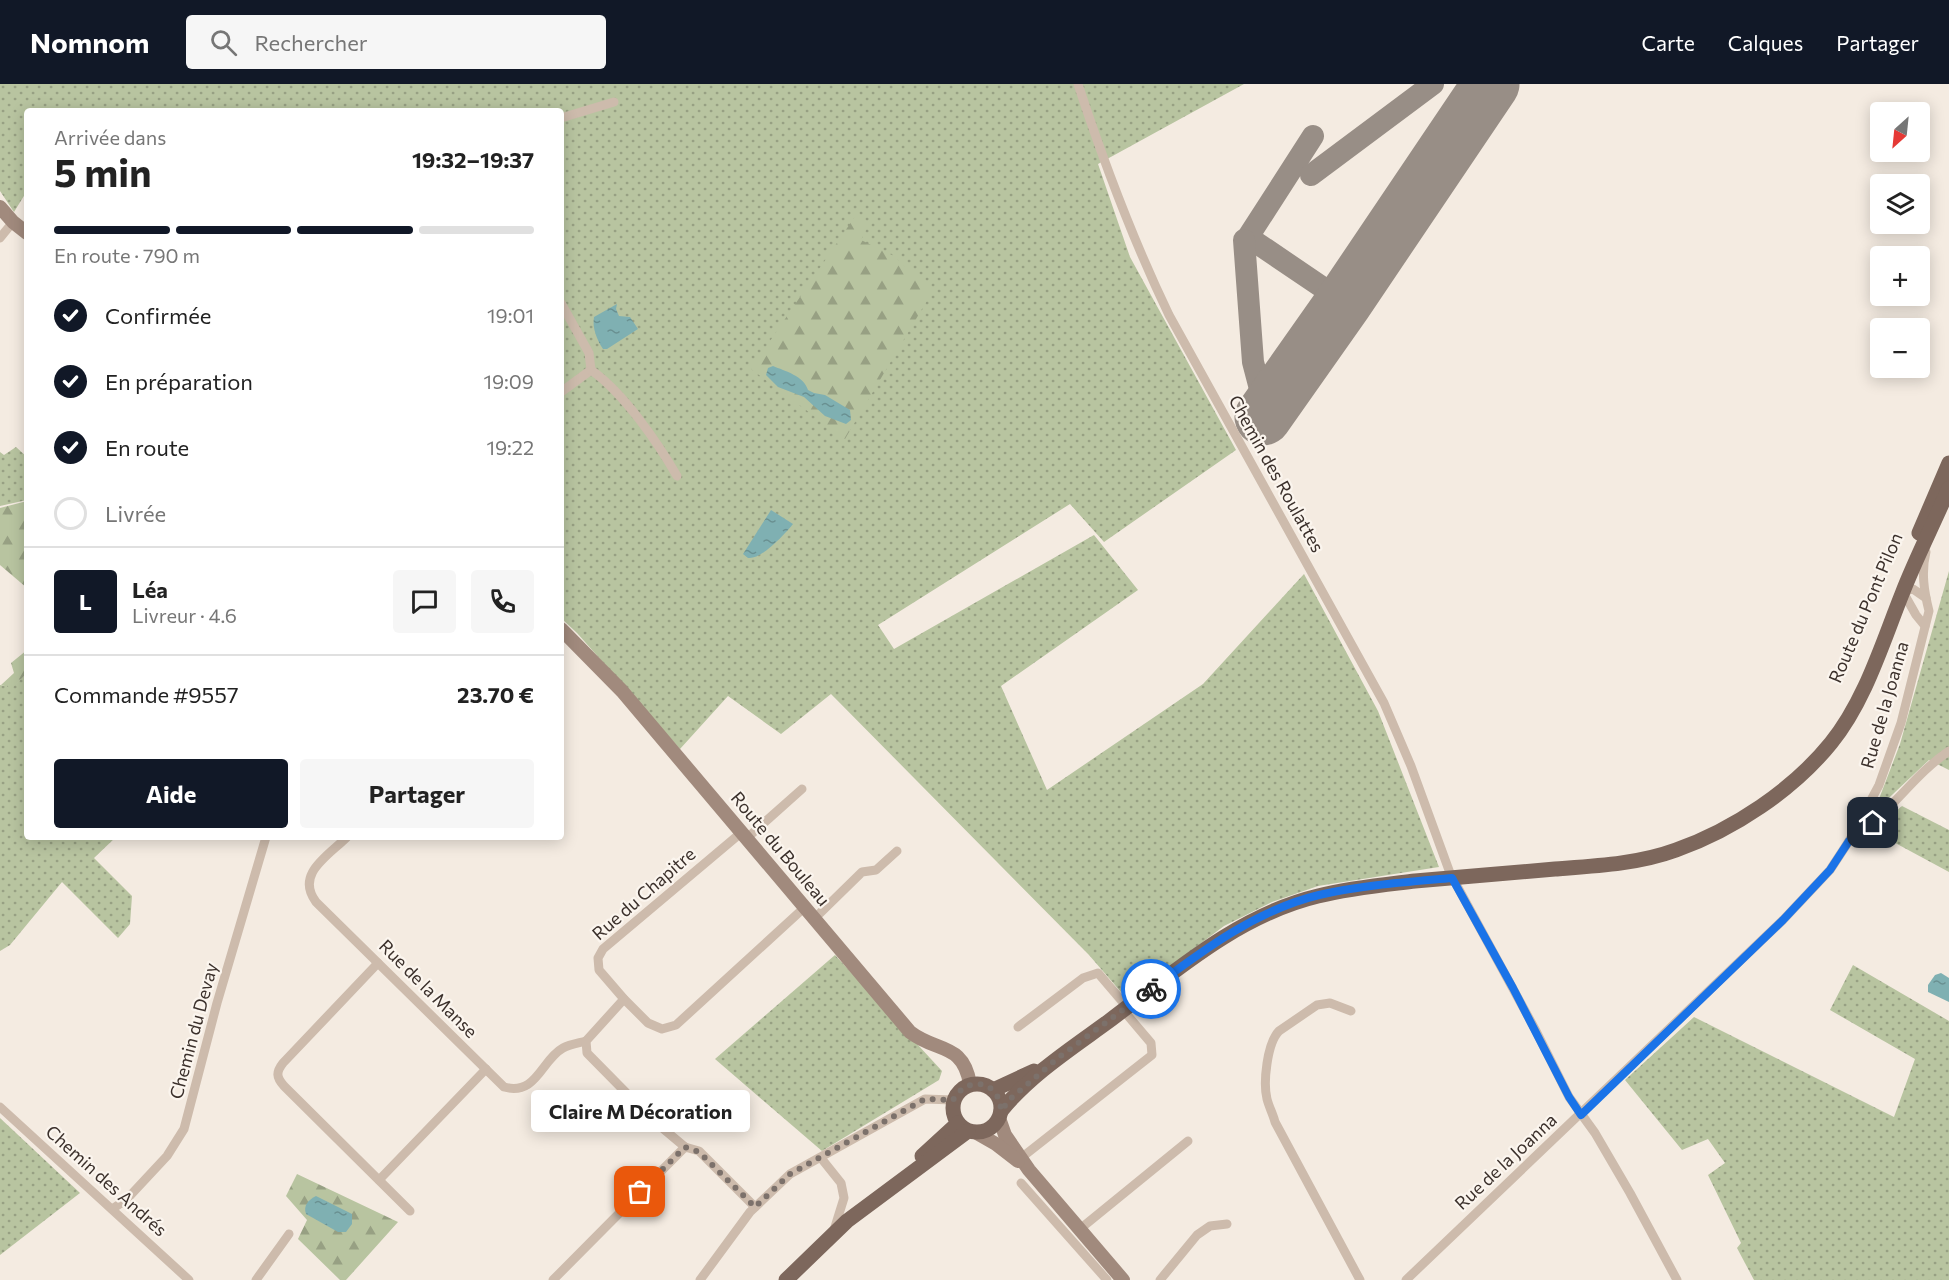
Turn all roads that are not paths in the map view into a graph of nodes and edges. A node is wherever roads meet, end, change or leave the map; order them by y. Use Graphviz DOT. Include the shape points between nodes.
graph roads {
  1 [pos="1078,84"];
  2 [pos="614,102"];
  3 [pos="564,117"];
  4 [pos="0,207"];
  5 [pos="14,222"];
  6 [pos="24,230"];
  7 [pos="0,238"];
  8 [pos="564,308"];
  9 [pos="591,370"];
  10 [pos="564,390"];
  11 [pos="1949,463"];
  12 [pos="677,476"];
  13 [pos="1949,488"];
  14 [pos="1933,526"];
  15 [pos="1899,591"];
  16 [pos="1926,598"];
  17 [pos="1916,615"];
  18 [pos="1893,620"];
  19 [pos="1925,626"];
  20 [pos="564,634"];
  21 [pos="1949,751"];
  22 [pos="1811,763"];
  23 [pos="802,789"];
  24 [pos="745,835"];
  25 [pos="265,840"];
  26 [pos="343,840"];
  27 [pos="1849,841"];
  28 [pos="897,851"];
  29 [pos="1452,878"];
  30 [pos="805,907"];
  31 [pos="815,918"];
  32 [pos="378,963"];
  33 [pos="624,999"];
  34 [pos="1125,1008"];
  35 [pos="1351,1011"];
  36 [pos="1018,1027"];
  37 [pos="586,1041"];
  38 [pos="1058,1058"];
  39 [pos="486,1069"];
  40 [pos="970,1084"];
  41 [pos="993,1090"];
  42 [pos="953,1100"];
  43 [pos="0,1107"];
  44 [pos="1000,1114"];
  45 [pos="1581,1115"];
  46 [pos="967,1129"];
  47 [pos="1188,1141"];
  48 [pos="685,1147"];
  49 [pos="821,1158"];
  50 [pos="1025,1164"];
  51 [pos="379,1180"];
  52 [pos="1021,1182"];
  53 [pos="755,1207"];
  54 [pos="112,1209"];
  55 [pos="410,1211"];
  56 [pos="1227,1224"];
  57 [pos="1080,1229"];
  58 [pos="289,1234"];
  59 [pos="833,1234"];
  60 [pos="189,1280"];
  61 [pos="256,1280"];
  62 [pos="553,1280"];
  63 [pos="700,1280"];
  64 [pos="786,1280"];
  65 [pos="1107,1280"];
  66 [pos="1124,1280"];
  67 [pos="1160,1280"];
  68 [pos="1360,1280"];
  69 [pos="1406,1280"];
  70 [pos="1677,1280"];
  1 -- 29 [label="street, Chemin des Roulattes" via="1142,258 1169,315 1384,703"];
  2 -- 3 [label="street"];
  4 -- 5 [label="main road"];
  5 -- 6 [label="main road"];
  5 -- 7 [label="street"];
  8 -- 9 [label="street" via="589,352"];
  9 -- 10 [label="street"];
  9 -- 12 [label="street" via="604,379 658,443"];
  11 -- 15 [label="main road, Route du Pont Pilon"];
  13 -- 14 [label="main road, Route du Pont Pilon"];
  14 -- 15 [label="main road, Route du Pont Pilon"];
  14 -- 16 [label="street, Rue de la Joanna" via="1922,567"];
  15 -- 16 [label="street" via="1913,589"];
  15 -- 17 [label="street"];
  15 -- 18 [label="main road, Route du Pont Pilon"];
  15 -- 22 [label="main road, Route du Pont Pilon" via="1841,718"];
  16 -- 19 [label="street, Rue de la Joanna" via="1929,611"];
  17 -- 18 [label="street"];
  17 -- 19 [label="street"];
  18 -- 22 [label="main road, Route du Pont Pilon" via="1847,720"];
  19 -- 27 [label="street, Rue de la Joanna" via="1897,733 1878,784"];
  20 -- 24 [label="main road, Route du Bouleau" via="622,691"];
  21 -- 27 [label="street" via="1932,762 1887,810"];
  22 -- 29 [label="main road" via="1762,806 1723,830 1675,851 1621,863"];
  23 -- 24 [label="street"];
  24 -- 30 [label="main road, Route du Bouleau"];
  24 -- 33 [label="street, Rue du Chapitre" via="603,949 598,958 599,970"];
  25 -- 54 [label="street, Chemin du Devay" via="216,1003 184,1129 168,1156 126,1200"];
  26 -- 32 [label="street, Rue de la Manse" via="310,873 309,892"];
  27 -- 45 [label="street, Rue de la Joanna" via="1830,870 1790,914"];
  28 -- 31 [label="street" via="876,870 862,872"];
  29 -- 34 [label="main road" via="1372,886 1294,903 1224,938"];
  29 -- 45 [label="street, Chemin des Roulattes"];
  30 -- 31 [label="main road, Route du Bouleau"];
  30 -- 33 [label="street, Rue du Chapitre" via="676,1025 662,1029 648,1023"];
  31 -- 40 [label="main road, Route du Bouleau" via="910,1032 961,1059"];
  32 -- 39 [label="street, Rue de la Manse"];
  32 -- 51 [label="street" via="277,1074 284,1086"];
  33 -- 37 [label="street"];
  34 -- 36 [label="street" via="1098,973 1083,978"];
  34 -- 38 [label="main road"];
  34 -- 50 [label="street" via="1151,1043 1152,1054"];
  35 -- 68 [label="street" via="1330,1003 1317,1005 1274,1036 1267,1069 1267,1098 1275,1122"];
  37 -- 39 [label="street, Rue de la Manse" via="562,1048 521,1089 504,1087"];
  37 -- 48 [label="street" via="587,1053"];
  38 -- 41 [label="main road"];
  38 -- 44 [label="main road" via="1010,1099"];
  39 -- 51 [label="street"];
  40 -- 41 [label="main road" via="986,1085"];
  40 -- 42 [label="main road"];
  41 -- 44 [label="main road" via="1000,1103"];
  42 -- 46 [label="main road" via="954,1116"];
  42 -- 49 [label="street" via="925,1099"];
  43 -- 54 [label="street, Chemin des Andrés"];
  44 -- 46 [label="main road" via="989,1129"];
  44 -- 50 [label="main road" via="1005,1135"];
  45 -- 69 [label="street, Rue de la Joanna"];
  45 -- 70 [label="street, Chemin des Roulattes" via="1630,1193"];
  46 -- 50 [label="main road"];
  46 -- 59 [label="main road"];
  47 -- 57 [label="street"];
  48 -- 53 [label="street" via="699,1152"];
  48 -- 62 [label="street"];
  49 -- 53 [label="street" via="790,1174"];
  49 -- 59 [label="street" via="841,1183 844,1198"];
  50 -- 57 [label="main road"];
  51 -- 55 [label="street"];
  52 -- 65 [label="street"];
  53 -- 63 [label="street"];
  54 -- 60 [label="street, Chemin des Andrés"];
  56 -- 67 [label="street" via="1210,1226 1197,1235"];
  57 -- 66 [label="main road"];
  58 -- 61 [label="street"];
  59 -- 64 [label="main road"];
}
